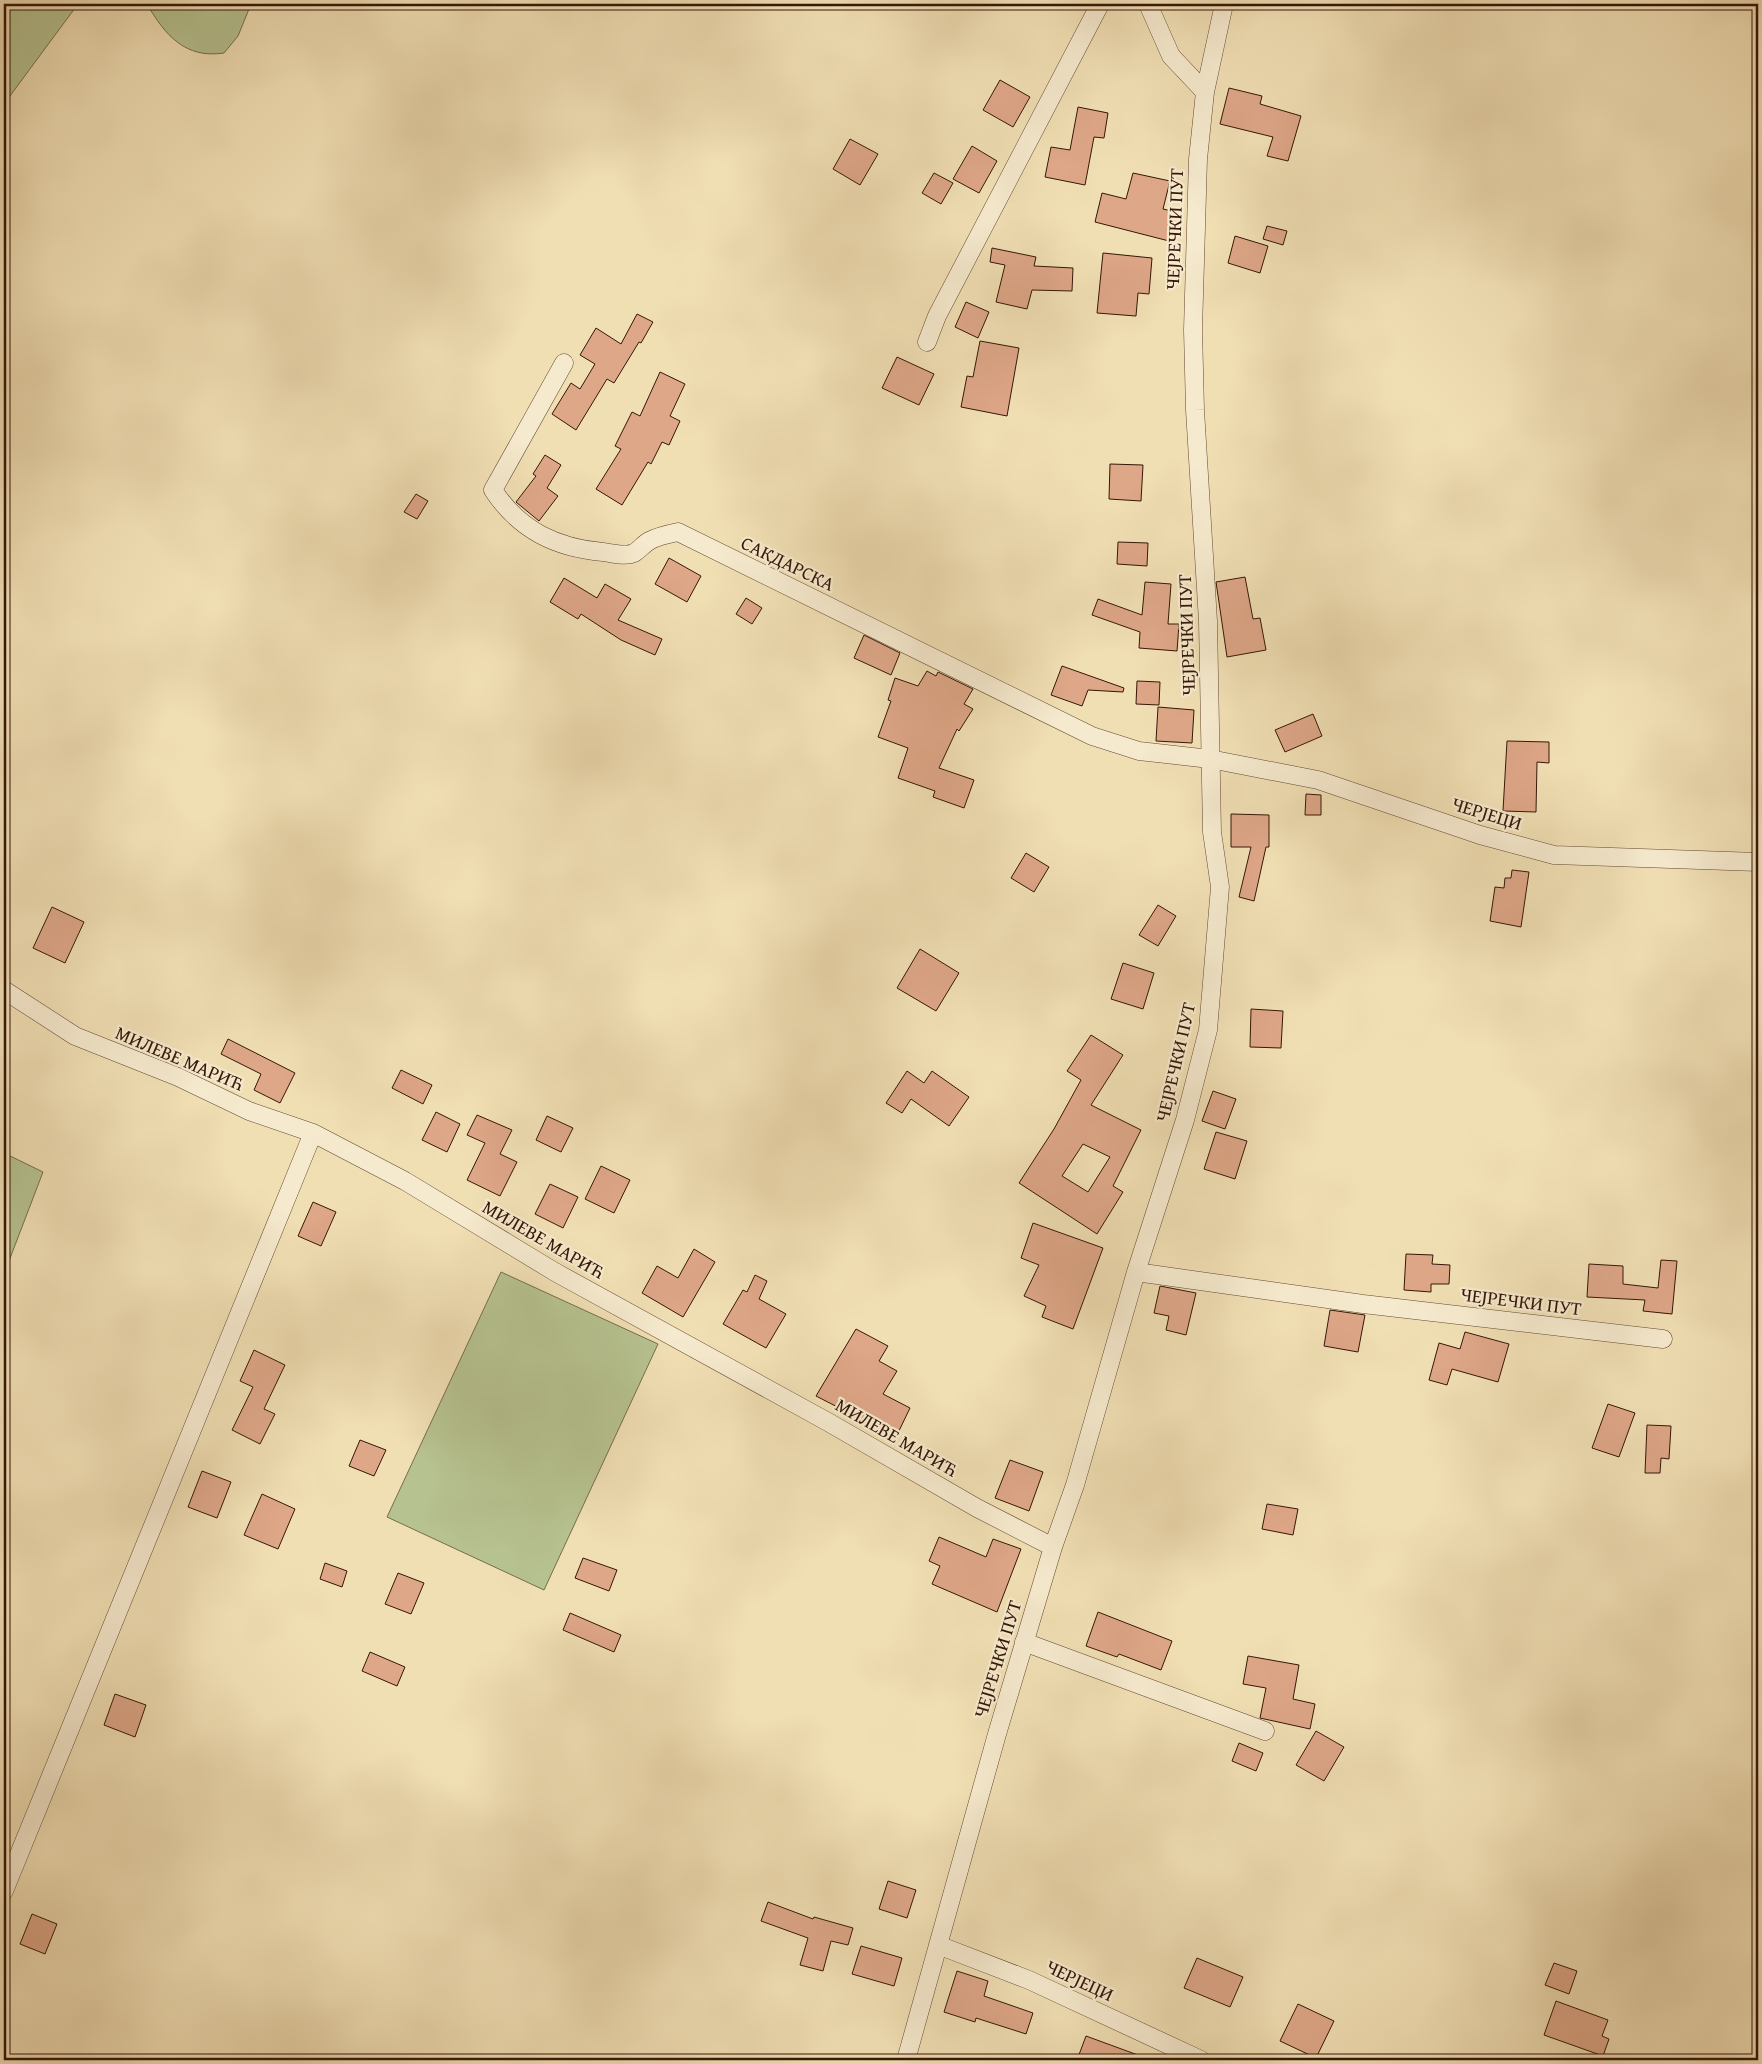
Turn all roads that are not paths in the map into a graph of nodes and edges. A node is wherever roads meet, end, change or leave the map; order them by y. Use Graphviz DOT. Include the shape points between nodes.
graph roads {
  1 [pos="1100,4"];
  2 [pos="1148,4"];
  3 [pos="1224,4"];
  4 [pos="1205,92"];
  5 [pos="927,342"];
  6 [pos="564,363"];
  7 [pos="1210,759"];
  8 [pos="1758,862"];
  9 [pos="4,990"];
  10 [pos="313,1133"];
  11 [pos="1136,1272"];
  12 [pos="1663,1339"];
  13 [pos="1053,1547"];
  14 [pos="1024,1642"];
  15 [pos="1265,1731"];
  16 [pos="4,1890"];
  17 [pos="938,1945"];
  18 [pos="906,2060"];
  19 [pos="1201,2060"];
  1 -- 5 [label="street" via="937,316"];
  2 -- 4 [label="street" via="1171,56"];
  3 -- 4 [label="street"];
  4 -- 7 [label="street, ЧЕЈРЕЧКИ ПУТ" via="1198,159 1193,330 1194,410 1208,621"];
  6 -- 7 [label="street, САКДАРСКА" via="494,490 529,528 576,550 622,554 633,553 650,540 678,532 1092,736 1139,751"];
  7 -- 8 [label="street, ЧЕРЈЕЦИ" via="1318,780 1480,834 1554,854"];
  7 -- 11 [label="street, ЧЕЈРЕЧКИ ПУТ" via="1212,832 1220,888 1208,1030 1185,1120"];
  9 -- 10 [label="street, МИЛЕВЕ МAРИЋ" via="75,1036 178,1077 249,1111"];
  10 -- 13 [label="street, МИЛЕВЕ МAРИЋ" via="405,1181 555,1272 977,1508"];
  10 -- 16 [label="street"];
  11 -- 12 [label="street, ЧЕЈРЕЧКИ ПУТ" via="1363,1304"];
  11 -- 13 [label="street, ЧЕЈРЕЧКИ ПУТ" via="1075,1485"];
  13 -- 14 [label="street, ЧЕЈРЕЧКИ ПУТ"];
  14 -- 15 [label="street"];
  14 -- 17 [label="street, ЧЕЈРЕЧКИ ПУТ"];
  17 -- 18 [label="street, ЧЕЈРЕЧКИ ПУТ"];
  17 -- 19 [label="street, ЧЕРЈЕЦИ" via="1029,1980"];
}
